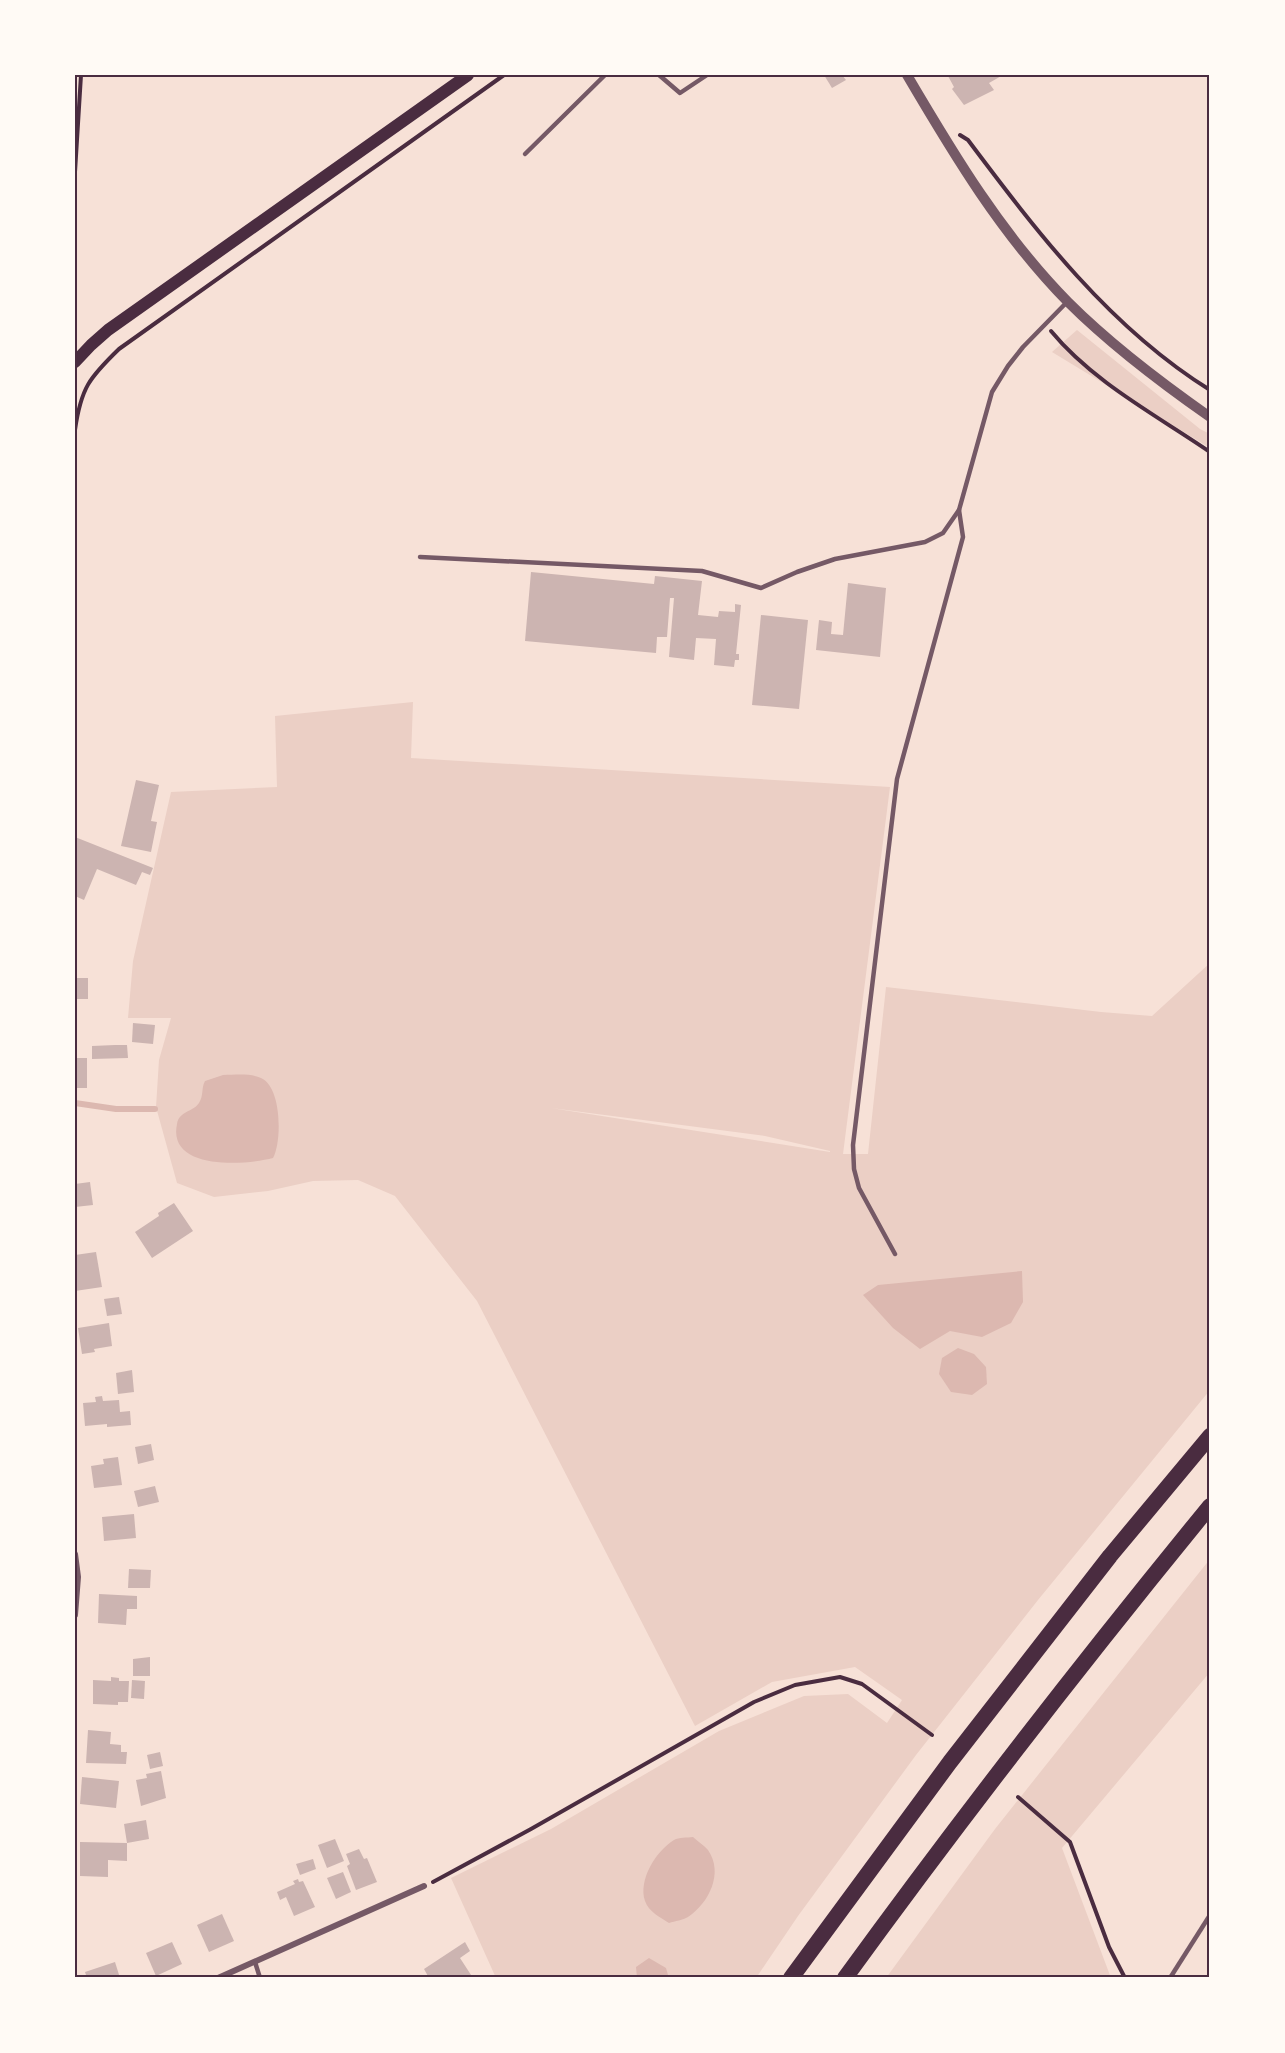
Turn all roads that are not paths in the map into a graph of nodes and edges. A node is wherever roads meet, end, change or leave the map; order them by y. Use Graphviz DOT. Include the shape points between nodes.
graph roads {
  1 [pos="468,75"];
  2 [pos="605,75"];
  3 [pos="659,75"];
  4 [pos="707,75"];
  5 [pos="907,75"];
  6 [pos="525,154"];
  7 [pos="1068,301"];
  8 [pos="75,362"];
  9 [pos="1210,417"];
  10 [pos="959,510"];
  11 [pos="420,557"];
  12 [pos="895,1254"];
  13 [pos="1210,1436"];
  14 [pos="1210,1506"];
  15 [pos="75,1554"];
  16 [pos="75,1615"];
  17 [pos="424,1886"];
  18 [pos="1210,1915"];
  19 [pos="255,1962"];
  20 [pos="218,1978"];
  21 [pos="260,1978"];
  22 [pos="791,1978"];
  23 [pos="844,1978"];
  24 [pos="1170,1978"];
  1 -- 8 [label="main road" via="108,330"];
  2 -- 6 [label="lane"];
  3 -- 4 [label="lane" via="680,93"];
  5 -- 7 [label="street" via="982,198"];
  7 -- 9 [label="street" via="1161,383"];
  7 -- 10 [label="lane" via="1016,357 992,392"];
  10 -- 11 [label="lane" via="943,532 925,542 835,559 761,588 702,571"];
  10 -- 12 [label="lane" via="963,537 897,779 853,1146 859,1188"];
  13 -- 22 [label="highway" via="1110,1556 950,1761"];
  14 -- 23 [label="highway" via="1004,1764"];
  15 -- 16 [label="street"];
  17 -- 19 [label="street"];
  18 -- 24 [label="lane"];
  19 -- 20 [label="street"];
  19 -- 21 [label="lane"];
}
